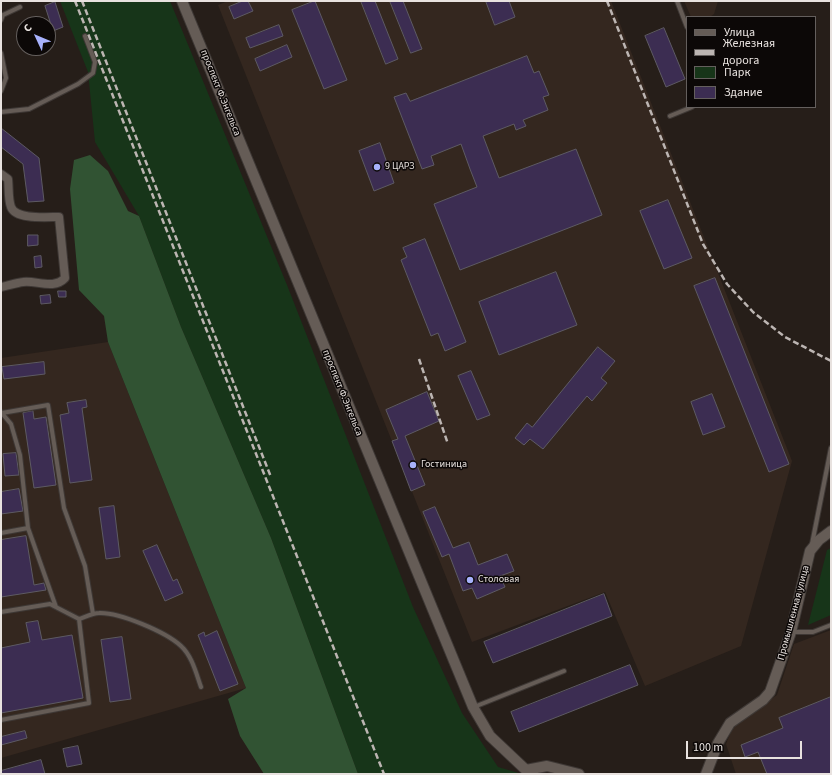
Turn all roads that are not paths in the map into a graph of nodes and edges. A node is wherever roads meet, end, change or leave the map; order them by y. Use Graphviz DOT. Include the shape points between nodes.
graph roads {
  1 [pos="182,1"];
  2 [pos="676,1"];
  3 [pos="20,7"];
  4 [pos="1,20"];
  5 [pos="686,25"];
  6 [pos="84,36"];
  7 [pos="1,53"];
  8 [pos="1,91"];
  9 [pos="690,108"];
  10 [pos="1,112"];
  11 [pos="670,116"];
  12 [pos="1,174"];
  13 [pos="1,287"];
  14 [pos="2,412"];
  15 [pos="831,448"];
  16 [pos="28,528"];
  17 [pos="831,531"];
  18 [pos="1,533"];
  19 [pos="810,551"];
  20 [pos="56,607"];
  21 [pos="1,612"];
  22 [pos="93,614"];
  23 [pos="79,619"];
  24 [pos="831,625"];
  25 [pos="791,632"];
  26 [pos="564,671"];
  27 [pos="201,687"];
  28 [pos="473,707"];
  29 [pos="1,720"];
  30 [pos="556,771"];
  31 [pos="523,772"];
  32 [pos="710,772"];
  33 [pos="579,774"];
  1 -- 28 [label="street, проспект Ф.Энгельса"];
  2 -- 5 [label="lane"];
  3 -- 4 [label="lane" via="3,15"];
  6 -- 10 [label="lane" via="95,62 93,73 78,84 29,109"];
  7 -- 8 [label="lane" via="6,78"];
  9 -- 11 [label="lane"];
  12 -- 13 [label="street" via="8,179 11,208 20,216 59,218 65,278 56,284 23,282"];
  14 -- 16 [label="lane" via="11,424 20,455"];
  14 -- 22 [label="lane" via="48,405 64,508 85,566"];
  15 -- 19 [label="lane"];
  16 -- 18 [label="lane"];
  16 -- 20 [label="lane"];
  17 -- 19 [label="street, Промышленная улица"];
  19 -- 25 [label="street, Промышленная улица"];
  20 -- 21 [label="lane" via="50,604"];
  20 -- 23 [label="lane"];
  22 -- 23 [label="lane"];
  22 -- 27 [label="lane" via="121,616 181,646 193,664"];
  23 -- 29 [label="lane" via="89,703"];
  24 -- 25 [label="lane" via="813,632"];
  25 -- 32 [label="street, Промышленная улица" via="770,692 763,700 730,723 718,743"];
  26 -- 28 [label="lane"];
  28 -- 31 [label="street, проспект Ф.Энгельса" via="490,736"];
  30 -- 31 [label="street" via="547,766"];
  30 -- 33 [label="street"];
}
